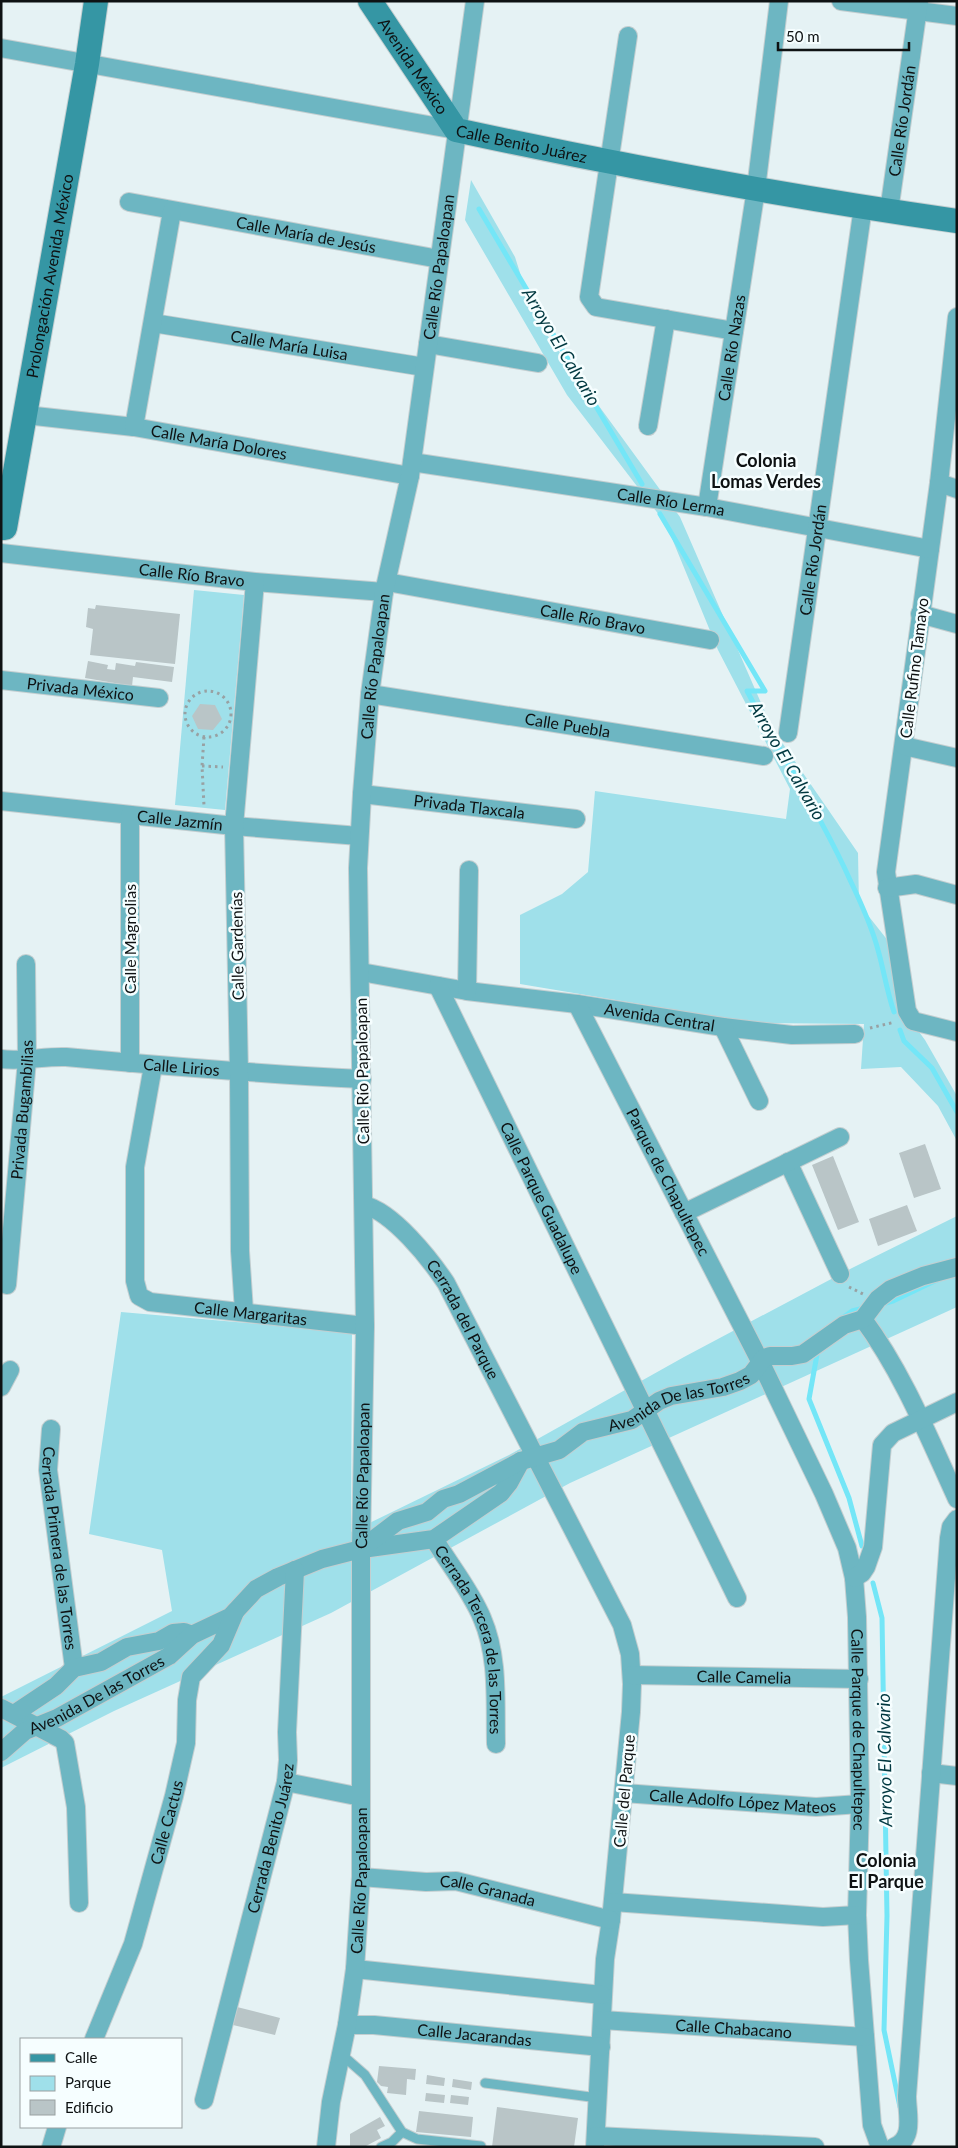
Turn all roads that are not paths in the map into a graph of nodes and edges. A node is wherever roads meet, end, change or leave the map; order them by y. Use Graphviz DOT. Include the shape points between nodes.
graph roads {
  1 [pos="96,1"];
  2 [pos="475,1"];
  3 [pos="779,1"];
  4 [pos="842,1"];
  5 [pos="378,6"];
  6 [pos="918,6"];
  7 [pos="957,16"];
  8 [pos="628,36"];
  9 [pos="1,48"];
  10 [pos="87,64"];
  11 [pos="456,130"];
  12 [pos="608,163"];
  13 [pos="756,189"];
  14 [pos="129,202"];
  15 [pos="863,207"];
  16 [pos="172,211"];
  17 [pos="889,211"];
  18 [pos="957,221"];
  19 [pos="439,259"];
  20 [pos="957,317"];
  21 [pos="666,319"];
  22 [pos="153,323"];
  23 [pos="734,331"];
  24 [pos="428,344"];
  25 [pos="955,355"];
  26 [pos="538,363"];
  27 [pos="424,367"];
  28 [pos="26,415"];
  29 [pos="648,426"];
  30 [pos="134,427"];
  31 [pos="411,469"];
  32 [pos="939,483"];
  33 [pos="957,489"];
  34 [pos="707,508"];
  35 [pos="817,528"];
  36 [pos="2,540"];
  37 [pos="930,549"];
  38 [pos="255,582"];
  39 [pos="386,587"];
  40 [pos="920,614"];
  41 [pos="957,624"];
  42 [pos="710,640"];
  43 [pos="1,680"];
  44 [pos="370,694"];
  45 [pos="159,698"];
  46 [pos="788,734"];
  47 [pos="904,746"];
  48 [pos="764,756"];
  49 [pos="957,758"];
  50 [pos="362,794"];
  51 [pos="1,801"];
  52 [pos="130,815"];
  53 [pos="576,819"];
  54 [pos="234,826"];
  55 [pos="359,836"];
  56 [pos="469,870"];
  57 [pos="887,888"];
  58 [pos="957,895"];
  59 [pos="26,964"];
  60 [pos="361,972"];
  61 [pos="438,986"];
  62 [pos="467,992"];
  63 [pos="577,1004"];
  64 [pos="723,1027"];
  65 [pos="957,1032"];
  66 [pos="855,1034"];
  67 [pos="1,1059"];
  68 [pos="27,1060"];
  69 [pos="130,1063"];
  70 [pos="153,1066"];
  71 [pos="240,1073"];
  72 [pos="362,1080"];
  73 [pos="759,1101"];
  74 [pos="840,1137"];
  75 [pos="788,1162"];
  76 [pos="364,1205"];
  77 [pos="684,1213"];
  78 [pos="957,1267"];
  79 [pos="840,1274"];
  80 [pos="7,1286"];
  81 [pos="244,1311"];
  82 [pos="863,1320"];
  83 [pos="365,1326"];
  84 [pos="760,1361"];
  85 [pos="10,1370"];
  86 [pos="1,1387"];
  87 [pos="957,1402"];
  88 [pos="646,1410"];
  89 [pos="920,1420"];
  90 [pos="51,1429"];
  91 [pos="528,1459"];
  92 [pos="957,1499"];
  93 [pos="957,1519"];
  94 [pos="434,1539"];
  95 [pos="361,1549"];
  96 [pos="295,1570"];
  97 [pos="854,1578"];
  98 [pos="737,1598"];
  99 [pos="235,1612"];
  100 [pos="192,1635"];
  101 [pos="74,1668"];
  102 [pos="632,1676"];
  103 [pos="858,1680"];
  104 [pos="7,1711"];
  105 [pos="38,1725"];
  106 [pos="496,1744"];
  107 [pos="1,1752"];
  108 [pos="931,1773"];
  109 [pos="957,1776"];
  110 [pos="286,1782"];
  111 [pos="624,1793"];
  112 [pos="361,1797"];
  113 [pos="860,1804"];
  114 [pos="360,1877"];
  115 [pos="612,1902"];
  116 [pos="79,1903"];
  117 [pos="857,1915"];
  118 [pos="611,1920"];
  119 [pos="355,1969"];
  120 [pos="602,1995"];
  121 [pos="602,2020"];
  122 [pos="347,2024"];
  123 [pos="865,2036"];
  124 [pos="94,2038"];
  125 [pos="600,2047"];
  126 [pos="341,2054"];
  127 [pos="485,2083"];
  128 [pos="598,2098"];
  129 [pos="204,2100"];
  130 [pos="57,2128"];
  131 [pos="402,2132"];
  132 [pos="595,2142"];
  133 [pos="480,2146"];
  134 [pos="50,2147"];
  135 [pos="326,2147"];
  136 [pos="381,2147"];
  137 [pos="815,2147"];
  138 [pos="880,2147"];
  139 [pos="894,2147"];
  1 -- 10 [label="street, Prolongación Avenida México"];
  2 -- 11 [label="street, Calle Río Papaloapan"];
  3 -- 13 [label="street, Calle Río Nazas"];
  4 -- 6 [label="street"];
  5 -- 11 [label="street, Avenida México"];
  6 -- 7 [label="street"];
  6 -- 17 [label="street, Calle Río Jordán"];
  8 -- 12 [label="street"];
  9 -- 10 [label="street, Calle Benito Juárez"];
  10 -- 11 [label="street, Calle Benito Juárez"];
  10 -- 28 [label="street, Prolongación Avenida México"];
  11 -- 12 [label="street, Calle Benito Juárez"];
  11 -- 19 [label="street, Calle Río Papaloapan"];
  12 -- 13 [label="street, Calle Benito Juárez"];
  12 -- 21 [label="street" via="589,297 596,307"];
  13 -- 15 [label="street, Calle Benito Juárez"];
  13 -- 23 [label="street, Calle Río Nazas"];
  14 -- 16 [label="street, Calle María de Jesús"];
  15 -- 17 [label="street, Calle Benito Juárez"];
  15 -- 35 [label="street, Calle Río Jordán"];
  16 -- 19 [label="street, Calle María de Jesús"];
  16 -- 22 [label="street"];
  17 -- 18 [label="street, Calle Benito Juárez"];
  19 -- 24 [label="street, Calle Río Papaloapan"];
  20 -- 25 [label="street, Calle Rufino Tamayo"];
  21 -- 23 [label="street"];
  21 -- 29 [label="street"];
  22 -- 27 [label="street, Calle María Luisa"];
  22 -- 30 [label="street"];
  23 -- 34 [label="street, Calle Río Nazas"];
  24 -- 26 [label="street"];
  24 -- 27 [label="street, Calle Río Papaloapan"];
  25 -- 32 [label="street, Calle Rufino Tamayo"];
  27 -- 31 [label="street, Calle Río Papaloapan"];
  28 -- 30 [label="street, Calle María Dolores"];
  28 -- 36 [label="street, Prolongación Avenida México"];
  30 -- 31 [label="street, Calle María Dolores"];
  31 -- 34 [label="street, Calle Río Lerma"];
  31 -- 39 [label="street, Calle Río Papaloapan"];
  32 -- 33 [label="street"];
  32 -- 37 [label="street, Calle Rufino Tamayo"];
  34 -- 35 [label="street, Calle Río Lerma"];
  35 -- 37 [label="street, Calle Río Lerma"];
  35 -- 46 [label="street, Calle Río Jordán"];
  36 -- 38 [label="street, Calle Río Bravo"];
  37 -- 40 [label="street, Calle Rufino Tamayo"];
  38 -- 39 [label="street, Calle Río Bravo"];
  38 -- 54 [label="street, Calle Gardenías"];
  39 -- 42 [label="street, Calle Río Bravo"];
  39 -- 44 [label="street, Calle Río Papaloapan"];
  40 -- 41 [label="street"];
  40 -- 47 [label="street, Calle Rufino Tamayo"];
  43 -- 45 [label="street, Privada México"];
  44 -- 48 [label="street, Calle Puebla"];
  44 -- 50 [label="street, Calle Río Papaloapan"];
  47 -- 49 [label="street"];
  47 -- 57 [label="street, Calle Rufino Tamayo" via="886,872"];
  50 -- 53 [label="street, Privada Tlaxcala"];
  50 -- 55 [label="street, Calle Río Papaloapan"];
  51 -- 52 [label="street, Calle Jazmín"];
  52 -- 54 [label="street, Calle Jazmín"];
  52 -- 69 [label="street, Calle Magnolias"];
  54 -- 55 [label="street, Calle Jazmín"];
  54 -- 71 [label="street, Calle Gardenías"];
  55 -- 60 [label="street, Calle Río Papaloapan"];
  56 -- 62 [label="street"];
  57 -- 58 [label="street" via="920,885"];
  57 -- 65 [label="street, Calle Rufino Tamayo" via="905,1006 910,1018"];
  59 -- 68 [label="street, Privada Bugambilias"];
  60 -- 61 [label="street, Avenida Central"];
  60 -- 72 [label="street, Calle Río Papaloapan"];
  61 -- 62 [label="street, Avenida Central"];
  61 -- 88 [label="street, Calle Parque Guadalupe"];
  62 -- 63 [label="street, Avenida Central"];
  63 -- 64 [label="street, Avenida Central"];
  63 -- 77 [label="street, Parque de Chapultepec"];
  64 -- 66 [label="street, Avenida Central" via="792,1035"];
  64 -- 73 [label="street"];
  67 -- 68 [label="street, Calle Lirios"];
  68 -- 69 [label="street, Calle Lirios" via="61,1057"];
  68 -- 80 [label="street, Privada Bugambilias"];
  69 -- 70 [label="street, Calle Lirios"];
  70 -- 71 [label="street, Calle Lirios"];
  70 -- 81 [label="street, Calle Margaritas" via="135,1167 135,1281 139,1296 150,1302"];
  71 -- 72 [label="street, Calle Lirios"];
  71 -- 81 [label="street, Calle Gardenías" via="240,1251"];
  72 -- 76 [label="street, Calle Río Papaloapan"];
  74 -- 75 [label="street"];
  75 -- 77 [label="street"];
  75 -- 79 [label="street"];
  76 -- 83 [label="street, Calle Río Papaloapan"];
  76 -- 91 [label="street, Cerrada del Parque" via="376,1209 410,1238 446,1283"];
  77 -- 84 [label="street, Parque de Chapultepec"];
  78 -- 82 [label="street" via="891,1288 878,1299"];
  81 -- 83 [label="street, Calle Margaritas"];
  82 -- 84 [label="street, Avenida De las Torres" via="844,1326 804,1354 770,1356"];
  82 -- 89 [label="street" via="881,1345"];
  83 -- 95 [label="street, Calle Río Papaloapan"];
  84 -- 88 [label="street, Avenida De las Torres" via="751,1375 740,1381 671,1396"];
  84 -- 97 [label="street, Calle Parque de Chapultepec" via="838,1524"];
  85 -- 86 [label="street"];
  87 -- 89 [label="street"];
  88 -- 91 [label="street, Avenida De las Torres" via="632,1420 583,1432 559,1450"];
  88 -- 98 [label="street, Calle Parque Guadalupe"];
  89 -- 92 [label="street"];
  89 -- 97 [label="street" via="893,1433 882,1445 873,1547 866,1567"];
  90 -- 101 [label="street, Cerrada Primera de las Torres" via="48,1470"];
  91 -- 94 [label="street, Avenida De las Torres" via="500,1493"];
  91 -- 95 [label="street, Avenida De las Torres" via="443,1499 426,1512 398,1521"];
  91 -- 102 [label="street, Calle del Parque" via="622,1625"];
  93 -- 108 [label="street" via="949,1538"];
  94 -- 95 [label="street, Avenida De las Torres"];
  94 -- 106 [label="street, Cerrada Tercera de las Torres" via="479,1612 490,1643"];
  95 -- 96 [label="street, Avenida De las Torres"];
  95 -- 112 [label="street, Calle Río Papaloapan"];
  96 -- 99 [label="street, Avenida De las Torres" via="256,1589"];
  96 -- 110 [label="street, Cerrada Benito Juárez"];
  97 -- 103 [label="street, Calle Parque de Chapultepec"];
  99 -- 100 [label="street, Avenida De las Torres"];
  99 -- 124 [label="street, Calle Cactus" via="221,1645 191,1677 186,1744 174,1796 133,1944"];
  100 -- 101 [label="street, Avenida De las Torres" via="173,1632 159,1641 128,1647 101,1662"];
  100 -- 105 [label="street, Avenida De las Torres" via="156,1664 57,1718"];
  101 -- 104 [label="street, Avenida De las Torres" via="51,1690"];
  102 -- 103 [label="street, Calle Camelia"];
  102 -- 111 [label="street, Calle del Parque"];
  103 -- 113 [label="street, Calle Parque de Chapultepec"];
  104 -- 105 [label="street"];
  105 -- 107 [label="street, Avenida De las Torres" via="25,1731"];
  105 -- 116 [label="street" via="63,1740 66,1748 76,1807"];
  108 -- 109 [label="street"];
  108 -- 139 [label="street" via="906,2096 908,2133"];
  110 -- 112 [label="street"];
  110 -- 129 [label="street, Cerrada Benito Juárez"];
  111 -- 113 [label="street, Calle Adolfo López Mateos" via="816,1807"];
  111 -- 115 [label="street, Calle del Parque"];
  112 -- 114 [label="street, Calle Río Papaloapan"];
  113 -- 117 [label="street, Calle Parque de Chapultepec"];
  114 -- 118 [label="street, Calle Granada" via="463,1882"];
  114 -- 119 [label="street, Calle Río Papaloapan"];
  115 -- 117 [label="street" via="823,1917"];
  115 -- 118 [label="street, Calle del Parque"];
  117 -- 123 [label="street, Calle Parque de Chapultepec"];
  118 -- 120 [label="street, Calle del Parque"];
  119 -- 120 [label="street"];
  119 -- 122 [label="street, Calle Río Papaloapan"];
  120 -- 121 [label="street, Calle del Parque"];
  121 -- 123 [label="street, Calle Chabacano"];
  121 -- 125 [label="street, Calle del Parque"];
  122 -- 125 [label="street, Calle Jacarandas"];
  122 -- 126 [label="street, Calle Río Papaloapan"];
  123 -- 138 [label="street, Calle Parque de Chapultepec" via="872,2125"];
  125 -- 128 [label="street, Calle del Parque"];
  126 -- 131 [label="lane" via="365,2075"];
  126 -- 135 [label="street, Calle Río Papaloapan"];
  127 -- 128 [label="lane"];
  128 -- 132 [label="street, Calle del Parque"];
  130 -- 134 [label="street"];
  131 -- 133 [label="lane" via="417,2139"];
  131 -- 136 [label="lane"];
  132 -- 137 [label="street"];
}
